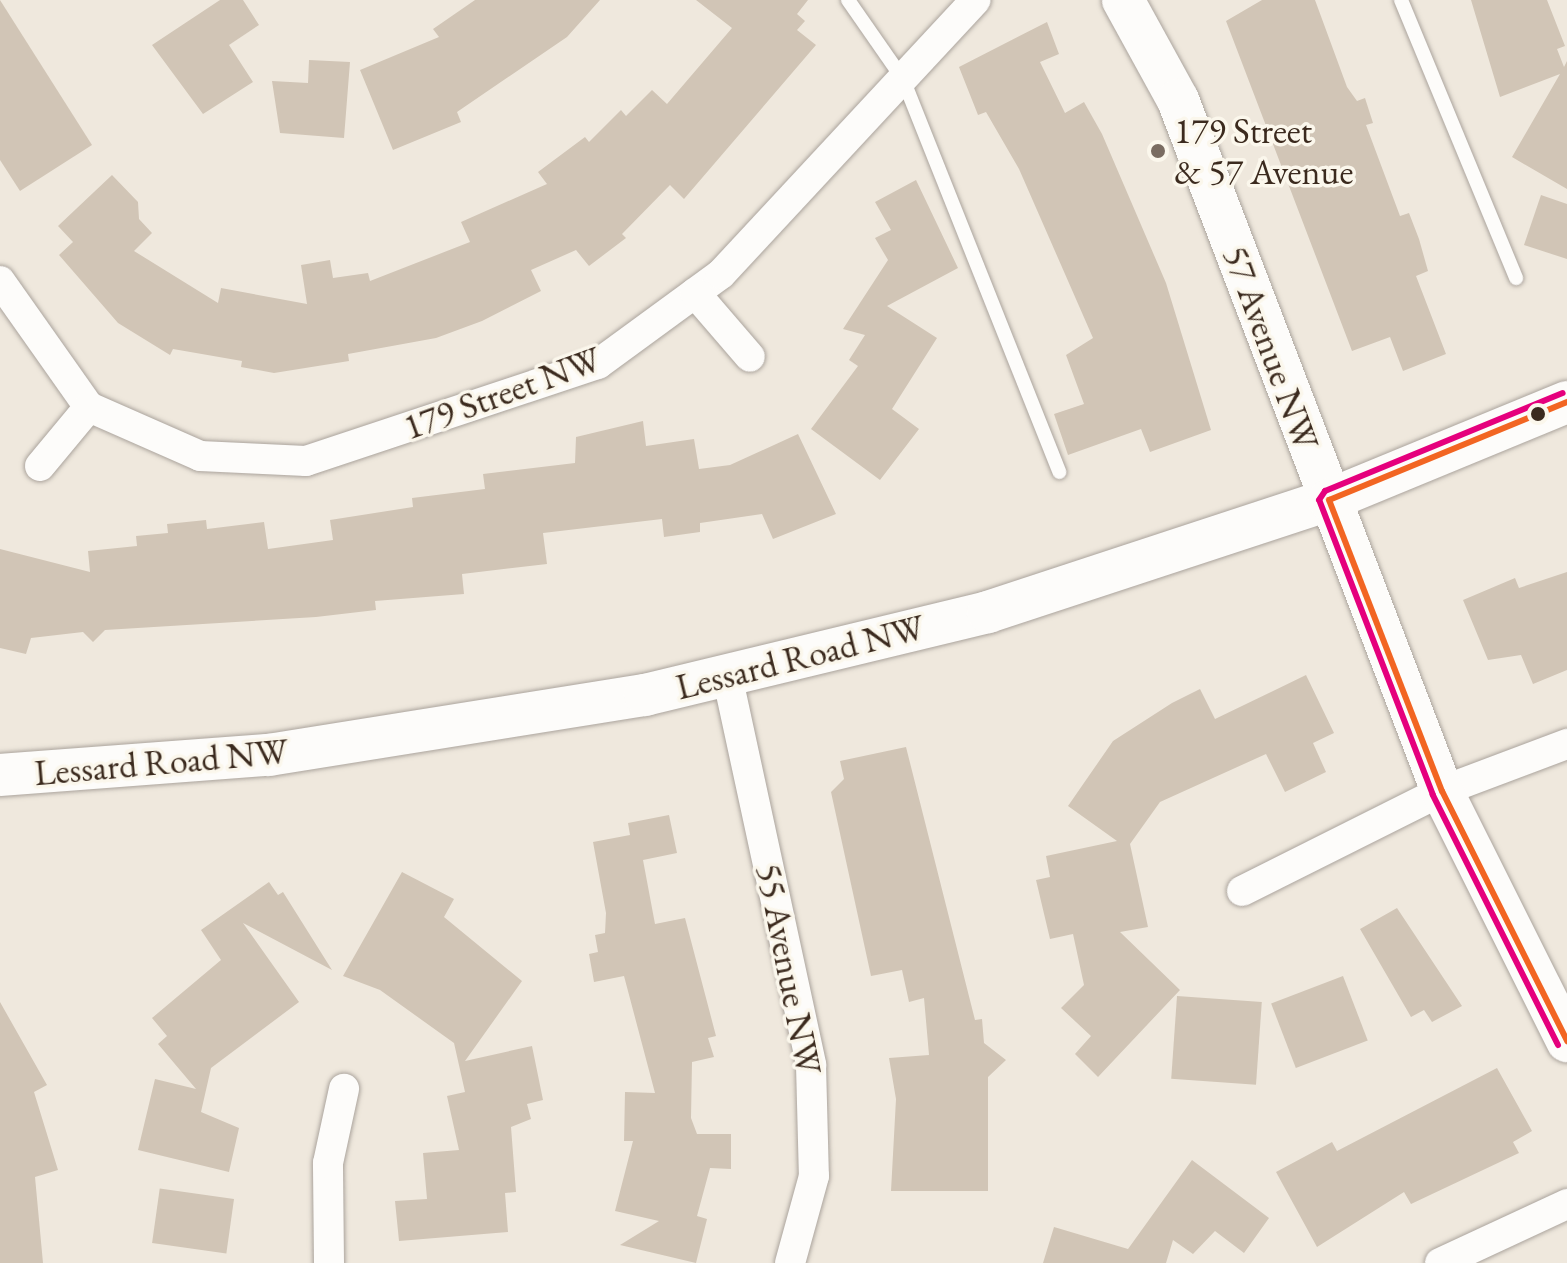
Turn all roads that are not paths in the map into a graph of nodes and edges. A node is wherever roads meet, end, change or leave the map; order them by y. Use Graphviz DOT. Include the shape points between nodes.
graph roads {
  1 [pos="848,0"];
  2 [pos="976,0"];
  3 [pos="1123,0"];
  4 [pos="1401,0"];
  5 [pos="903,79"];
  6 [pos="1516,278"];
  7 [pos="0,281"];
  8 [pos="695,293"];
  9 [pos="750,357"];
  10 [pos="1567,402"];
  11 [pos="89,407"];
  12 [pos="40,466"];
  13 [pos="1059,472"];
  14 [pos="1329,500"];
  15 [pos="727,675"];
  16 [pos="1567,744"];
  17 [pos="0,775"];
  18 [pos="1442,791"];
  19 [pos="1242,891"];
  20 [pos="1567,1041"];
  21 [pos="344,1089"];
  22 [pos="1567,1204"];
  23 [pos="329,1263"];
  24 [pos="790,1263"];
  25 [pos="1440,1263"];
  1 -- 5 [label="lane"];
  2 -- 5 [label="street, 179 Street NW"];
  3 -- 14 [label="main road, 57 Avenue NW" via="1178,100"];
  4 -- 6 [label="lane"];
  5 -- 8 [label="street, 179 Street NW"];
  5 -- 13 [label="lane"];
  7 -- 11 [label="street"];
  8 -- 9 [label="street"];
  8 -- 11 [label="street, 179 Street NW" via="598,364 306,461 200,456"];
  10 -- 14 [label="main road, Lessard Road NW"];
  11 -- 12 [label="street"];
  14 -- 15 [label="main road, Lessard Road NW" via="988,612"];
  14 -- 18 [label="main road, 57 Avenue NW"];
  15 -- 17 [label="main road, Lessard Road NW" via="269,755"];
  15 -- 24 [label="street, 55 Avenue NW" via="811,1065 814,1176"];
  16 -- 18 [label="street"];
  18 -- 19 [label="street"];
  18 -- 20 [label="main road, 57 Avenue NW"];
  21 -- 23 [label="street" via="328,1163"];
  22 -- 25 [label="street"];
}
